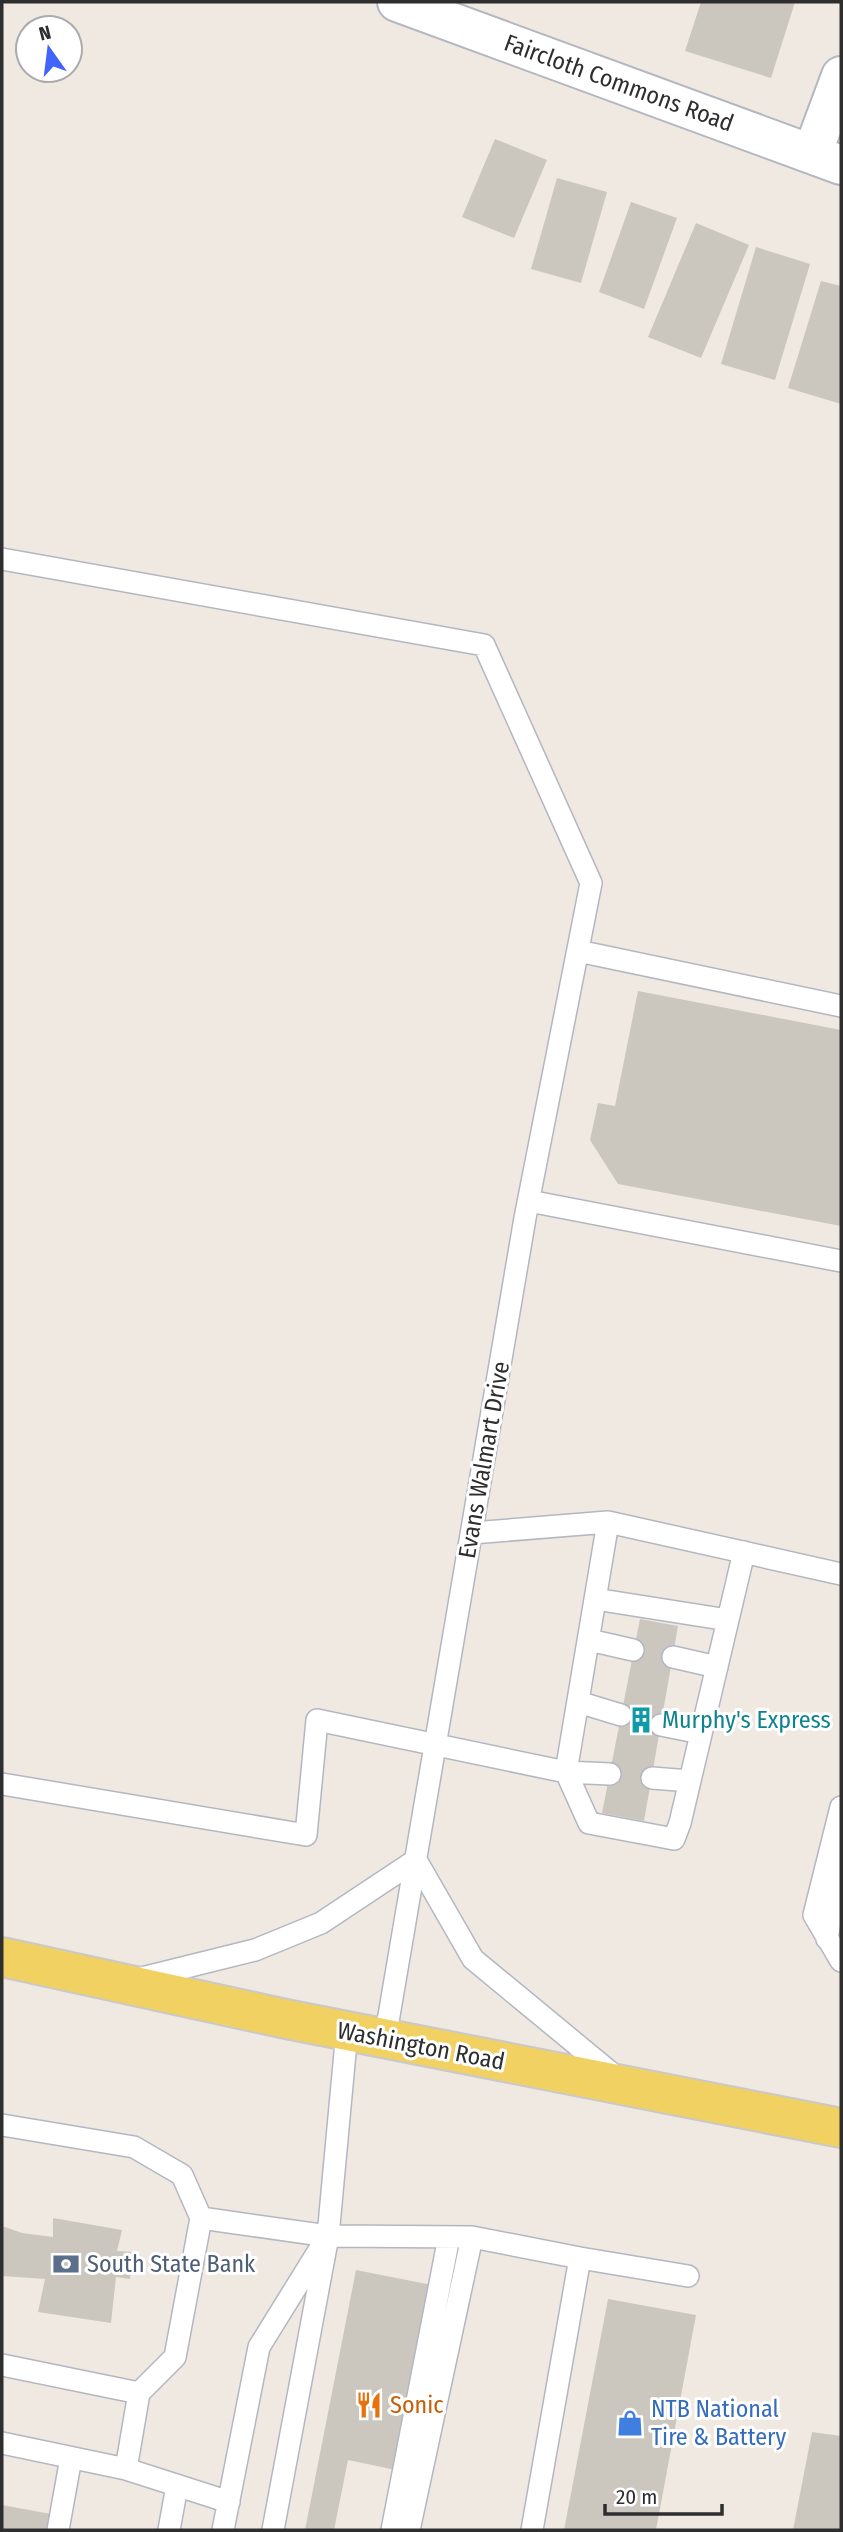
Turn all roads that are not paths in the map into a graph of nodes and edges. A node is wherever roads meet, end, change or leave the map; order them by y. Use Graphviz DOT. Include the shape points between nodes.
graph roads {
  1 [pos="397,2"];
  2 [pos="841,76"];
  3 [pos="827,160"];
  4 [pos="2,559"];
  5 [pos="578,951"];
  6 [pos="841,1006"];
  7 [pos="529,1201"];
  8 [pos="841,1261"];
  9 [pos="608,1522"];
  10 [pos="472,1533"];
  11 [pos="744,1552"];
  12 [pos="841,1574"];
  13 [pos="595,1599"];
  14 [pos="728,1620"];
  15 [pos="589,1640"];
  16 [pos="633,1650"];
  17 [pos="673,1657"];
  18 [pos="717,1667"];
  19 [pos="578,1702"];
  20 [pos="621,1715"];
  21 [pos="662,1725"];
  22 [pos="701,1734"];
  23 [pos="435,1743"];
  24 [pos="566,1772"];
  25 [pos="610,1774"];
  26 [pos="652,1778"];
  27 [pos="690,1781"];
  28 [pos="2,1784"];
  29 [pos="841,1807"];
  30 [pos="416,1860"];
  31 [pos="841,1861"];
  32 [pos="827,1939"];
  33 [pos="2,1956"];
  34 [pos="841,1961"];
  35 [pos="123,1983"];
  36 [pos="347,2031"];
  37 [pos="385,2039"];
  38 [pos="629,2087"];
  39 [pos="2,2125"];
  40 [pos="841,2128"];
  41 [pos="201,2218"];
  42 [pos="328,2236"];
  43 [pos="449,2237"];
  44 [pos="472,2237"];
  45 [pos="580,2258"];
  46 [pos="688,2276"];
  47 [pos="2,2365"];
  48 [pos="139,2393"];
  49 [pos="2,2443"];
  50 [pos="71,2458"];
  51 [pos="126,2469"];
  52 [pos="177,2486"];
  53 [pos="229,2502"];
  54 [pos="58,2530"];
  55 [pos="169,2530"];
  56 [pos="223,2530"];
  57 [pos="274,2530"];
  58 [pos="392,2530"];
  59 [pos="409,2530"];
  60 [pos="532,2530"];
  1 -- 3 [label="street, Faircloth Commons Road"];
  2 -- 3 [label="street"];
  4 -- 5 [label="lane, Evans Walmart Drive" via="484,645 591,883"];
  5 -- 6 [label="lane"];
  5 -- 7 [label="lane, Evans Walmart Drive"];
  7 -- 8 [label="lane"];
  7 -- 10 [label="lane, Evans Walmart Drive"];
  9 -- 10 [label="lane"];
  9 -- 11 [label="lane"];
  9 -- 13 [label="lane"];
  10 -- 23 [label="lane, Evans Walmart Drive"];
  11 -- 12 [label="lane"];
  11 -- 14 [label="lane"];
  13 -- 14 [label="lane"];
  13 -- 15 [label="lane"];
  14 -- 18 [label="lane"];
  15 -- 16 [label="lane"];
  15 -- 19 [label="lane"];
  17 -- 18 [label="lane"];
  18 -- 22 [label="lane"];
  19 -- 20 [label="lane"];
  19 -- 24 [label="lane"];
  21 -- 22 [label="lane"];
  22 -- 27 [label="lane"];
  23 -- 24 [label="lane"];
  23 -- 28 [label="lane" via="317,1720 306,1835"];
  23 -- 30 [label="lane, Evans Walmart Drive"];
  24 -- 25 [label="lane"];
  24 -- 27 [label="lane" via="589,1823 674,1839"];
  26 -- 27 [label="lane"];
  29 -- 32 [label="lane" via="814,1915"];
  30 -- 35 [label="lane" via="321,1923 255,1950"];
  30 -- 37 [label="lane, Evans Walmart Drive"];
  30 -- 38 [label="lane" via="473,1959"];
  31 -- 32 [label="lane"];
  32 -- 34 [label="lane"];
  33 -- 35 [label="main road, Washington Road"];
  35 -- 36 [label="main road, Washington Road"];
  36 -- 37 [label="main road, Washington Road"];
  36 -- 42 [label="lane"];
  37 -- 38 [label="main road, Washington Road"];
  38 -- 40 [label="main road, Washington Road"];
  39 -- 41 [label="lane" via="134,2147 182,2175"];
  41 -- 42 [label="lane"];
  41 -- 48 [label="lane" via="175,2357"];
  42 -- 43 [label="lane"];
  42 -- 53 [label="lane" via="259,2347"];
  42 -- 57 [label="lane"];
  43 -- 44 [label="lane"];
  43 -- 58 [label="lane"];
  44 -- 45 [label="lane"];
  44 -- 59 [label="lane"];
  45 -- 46 [label="lane"];
  45 -- 60 [label="lane"];
  47 -- 48 [label="lane"];
  48 -- 51 [label="lane"];
  49 -- 50 [label="lane"];
  50 -- 51 [label="lane"];
  50 -- 54 [label="lane"];
  51 -- 52 [label="lane"];
  52 -- 53 [label="lane"];
  52 -- 55 [label="lane"];
  53 -- 56 [label="lane"];
}
